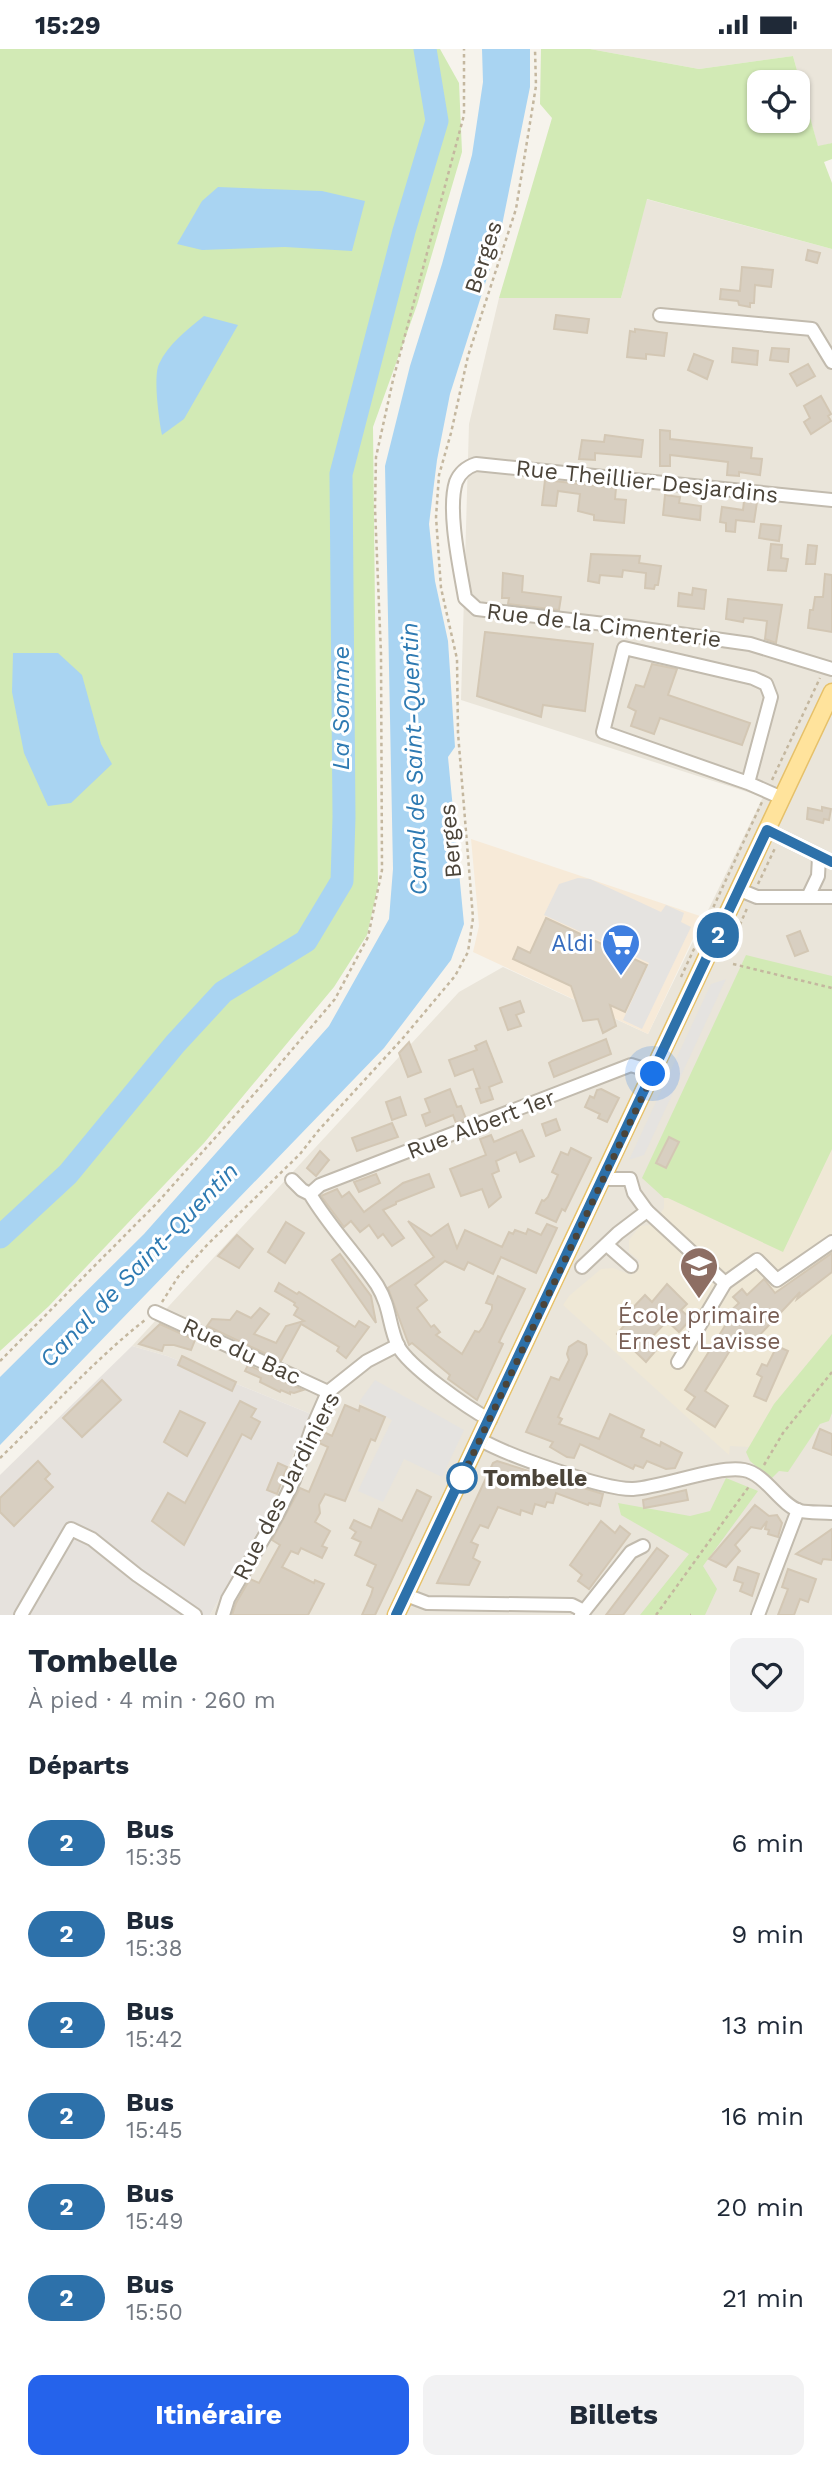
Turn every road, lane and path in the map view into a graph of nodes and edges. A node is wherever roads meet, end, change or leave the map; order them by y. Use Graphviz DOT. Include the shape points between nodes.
graph roads {
  1 [pos="464,49"];
  2 [pos="535,49"];
  3 [pos="660,314"];
  4 [pos="832,362"];
  5 [pos="463,471"];
  6 [pos="832,500"];
  7 [pos="829,668"];
  8 [pos="832,692"];
  9 [pos="748,783"];
  10 [pos="774,794"];
  11 [pos="767,830"];
  12 [pos="819,857"];
  13 [pos="832,862"];
  14 [pos="740,890"];
  15 [pos="808,897"];
  16 [pos="832,897"];
  17 [pos="733,964"];
  18 [pos="677,986"];
  19 [pos="832,988"];
  20 [pos="653,1074"];
  21 [pos="602,1179"];
  22 [pos="292,1180"];
  23 [pos="310,1194"];
  24 [pos="647,1211"];
  25 [pos="832,1242"];
  26 [pos="607,1245"];
  27 [pos="631,1266"];
  28 [pos="582,1267"];
  29 [pos="725,1283"];
  30 [pos="155,1312"];
  31 [pos="398,1345"];
  32 [pos="0,1361"];
  33 [pos="678,1361"];
  34 [pos="832,1372"];
  35 [pos="328,1392"];
  36 [pos="490,1420"];
  37 [pos="481,1440"];
  38 [pos="0,1458"];
  39 [pos="764,1466"];
  40 [pos="747,1490"];
  41 [pos="798,1510"];
  42 [pos="832,1513"];
  43 [pos="643,1546"];
  44 [pos="406,1595"];
  45 [pos="583,1613"];
  46 [pos="21,1615"];
  47 [pos="195,1615"];
  48 [pos="223,1615"];
  49 [pos="396,1615"];
  50 [pos="656,1615"];
  51 [pos="758,1615"];
  1 -- 32 [label="path" via="464,115 376,457 382,870 368,937 335,999 246,1103 157,1203"];
  2 -- 30 [label="path, Berges" via="536,86 516,209 468,356 439,475 436,517 441,588 457,659 458,733 473,918 468,952 455,976 403,1038 300,1154 178,1277"];
  3 -- 4 [label="street" via="813,329"];
  5 -- 6 [label="street, Rue Theillier Desjardins" via="476,464"];
  5 -- 7 [label="street, Rue de la Cimenterie" via="454,497 455,528 465,599 477,609 750,644"];
  7 -- 10 [label="path"];
  8 -- 10 [label="main road"];
  9 -- 9 [label="street" via="771,697 766,684 624,648 603,732"];
  9 -- 10 [label="street"];
  10 -- 11 [label="main road"];
  10 -- 18 [label="path"];
  11 -- 12 [label="street"];
  11 -- 14 [label="main road"];
  12 -- 13 [label="street"];
  12 -- 15 [label="street" via="818,876"];
  14 -- 15 [label="street" via="757,897"];
  14 -- 20 [label="main road"];
  15 -- 16 [label="street"];
  17 -- 19 [label="path"];
  20 -- 21 [label="main road"];
  20 -- 23 [label="street, Rue Albert 1er" via="631,1065 320,1185"];
  21 -- 24 [label="street" via="630,1179"];
  21 -- 36 [label="main road"];
  22 -- 23 [label="street"];
  23 -- 31 [label="street" via="378,1287 389,1307"];
  24 -- 26 [label="street"];
  24 -- 29 [label="street"];
  25 -- 29 [label="street" via="777,1280 757,1260"];
  26 -- 27 [label="street"];
  26 -- 28 [label="street"];
  29 -- 33 [label="street"];
  30 -- 35 [label="street, Rue du Bac"];
  30 -- 38 [label="path, Berges" via="107,1350"];
  31 -- 35 [label="street, Rue des Jardiniers" via="367,1361"];
  31 -- 36 [label="street" via="405,1358"];
  34 -- 39 [label="path" via="783,1433"];
  35 -- 48 [label="street, Rue des Jardiniers" via="294,1481"];
  36 -- 37 [label="main road"];
  37 -- 41 [label="street" via="504,1452 631,1489 744,1469"];
  37 -- 44 [label="main road"];
  40 -- 50 [label="path"];
  41 -- 42 [label="street"];
  41 -- 51 [label="street"];
  43 -- 45 [label="street" via="631,1552"];
  44 -- 45 [label="street" via="427,1603 572,1605"];
  44 -- 49 [label="main road"];
  46 -- 47 [label="street" via="71,1529 92,1539"];
}
